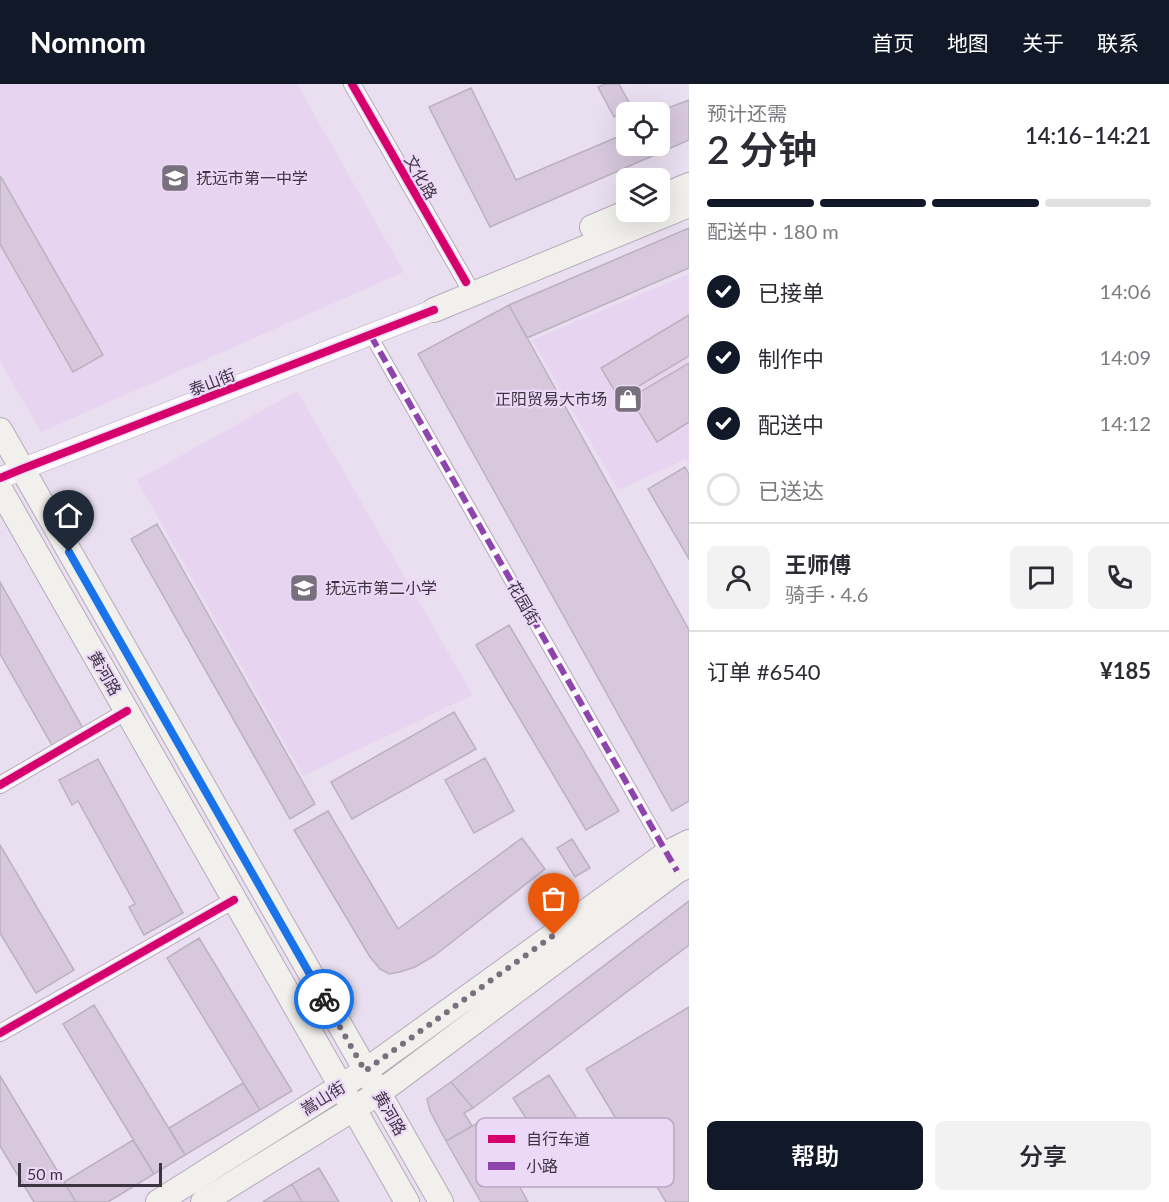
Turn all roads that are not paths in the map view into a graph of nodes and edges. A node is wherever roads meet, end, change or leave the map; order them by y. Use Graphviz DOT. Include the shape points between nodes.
graph roads {
  1 [pos="352,84"];
  2 [pos="689,185"];
  3 [pos="670,193"];
  4 [pos="689,205"];
  5 [pos="616,217"];
  6 [pos="466,282"];
  7 [pos="434,310"];
  8 [pos="371,336"];
  9 [pos="0,430"];
  10 [pos="22,469"];
  11 [pos="0,478"];
  12 [pos="0,489"];
  13 [pos="127,711"];
  14 [pos="0,785"];
  15 [pos="689,842"];
  16 [pos="678,863"];
  17 [pos="234,900"];
  18 [pos="0,1033"];
  19 [pos="365,1071"];
  20 [pos="340,1087"];
  21 [pos="379,1093"];
  22 [pos="354,1109"];
  23 [pos="158,1202"];
  24 [pos="204,1202"];
  25 [pos="407,1202"];
  26 [pos="441,1202"];
  1 -- 6 [label="street, 文化路"];
  2 -- 3 [label="main road"];
  4 -- 7 [label="main road, 泰山街"];
  5 -- 6 [label="main road, 泰山街"];
  6 -- 7 [label="main road, 泰山街"];
  7 -- 8 [label="street, 泰山街"];
  8 -- 10 [label="street, 泰山街"];
  8 -- 16 [label="street, 花园街"];
  9 -- 10 [label="main road, 黄河路"];
  10 -- 11 [label="street, 泰山街"];
  10 -- 19 [label="main road, 黄河路"];
  12 -- 13 [label="main road, 黄河路"];
  13 -- 14 [label="street"];
  13 -- 17 [label="main road, 黄河路"];
  15 -- 16 [label="main road, 嵩山街"];
  16 -- 19 [label="main road, 嵩山街"];
  16 -- 21 [label="main road, 嵩山街"];
  17 -- 18 [label="street"];
  17 -- 20 [label="main road, 黄河路"];
  19 -- 20 [label="main road, 嵩山街"];
  19 -- 21 [label="main road, 黄河路"];
  20 -- 22 [label="main road, 黄河路"];
  20 -- 23 [label="main road, 嵩山街"];
  21 -- 22 [label="main road, 嵩山街"];
  21 -- 26 [label="main road, 黄河路"];
  22 -- 24 [label="main road, 嵩山街"];
  22 -- 25 [label="main road, 黄河路"];
}
